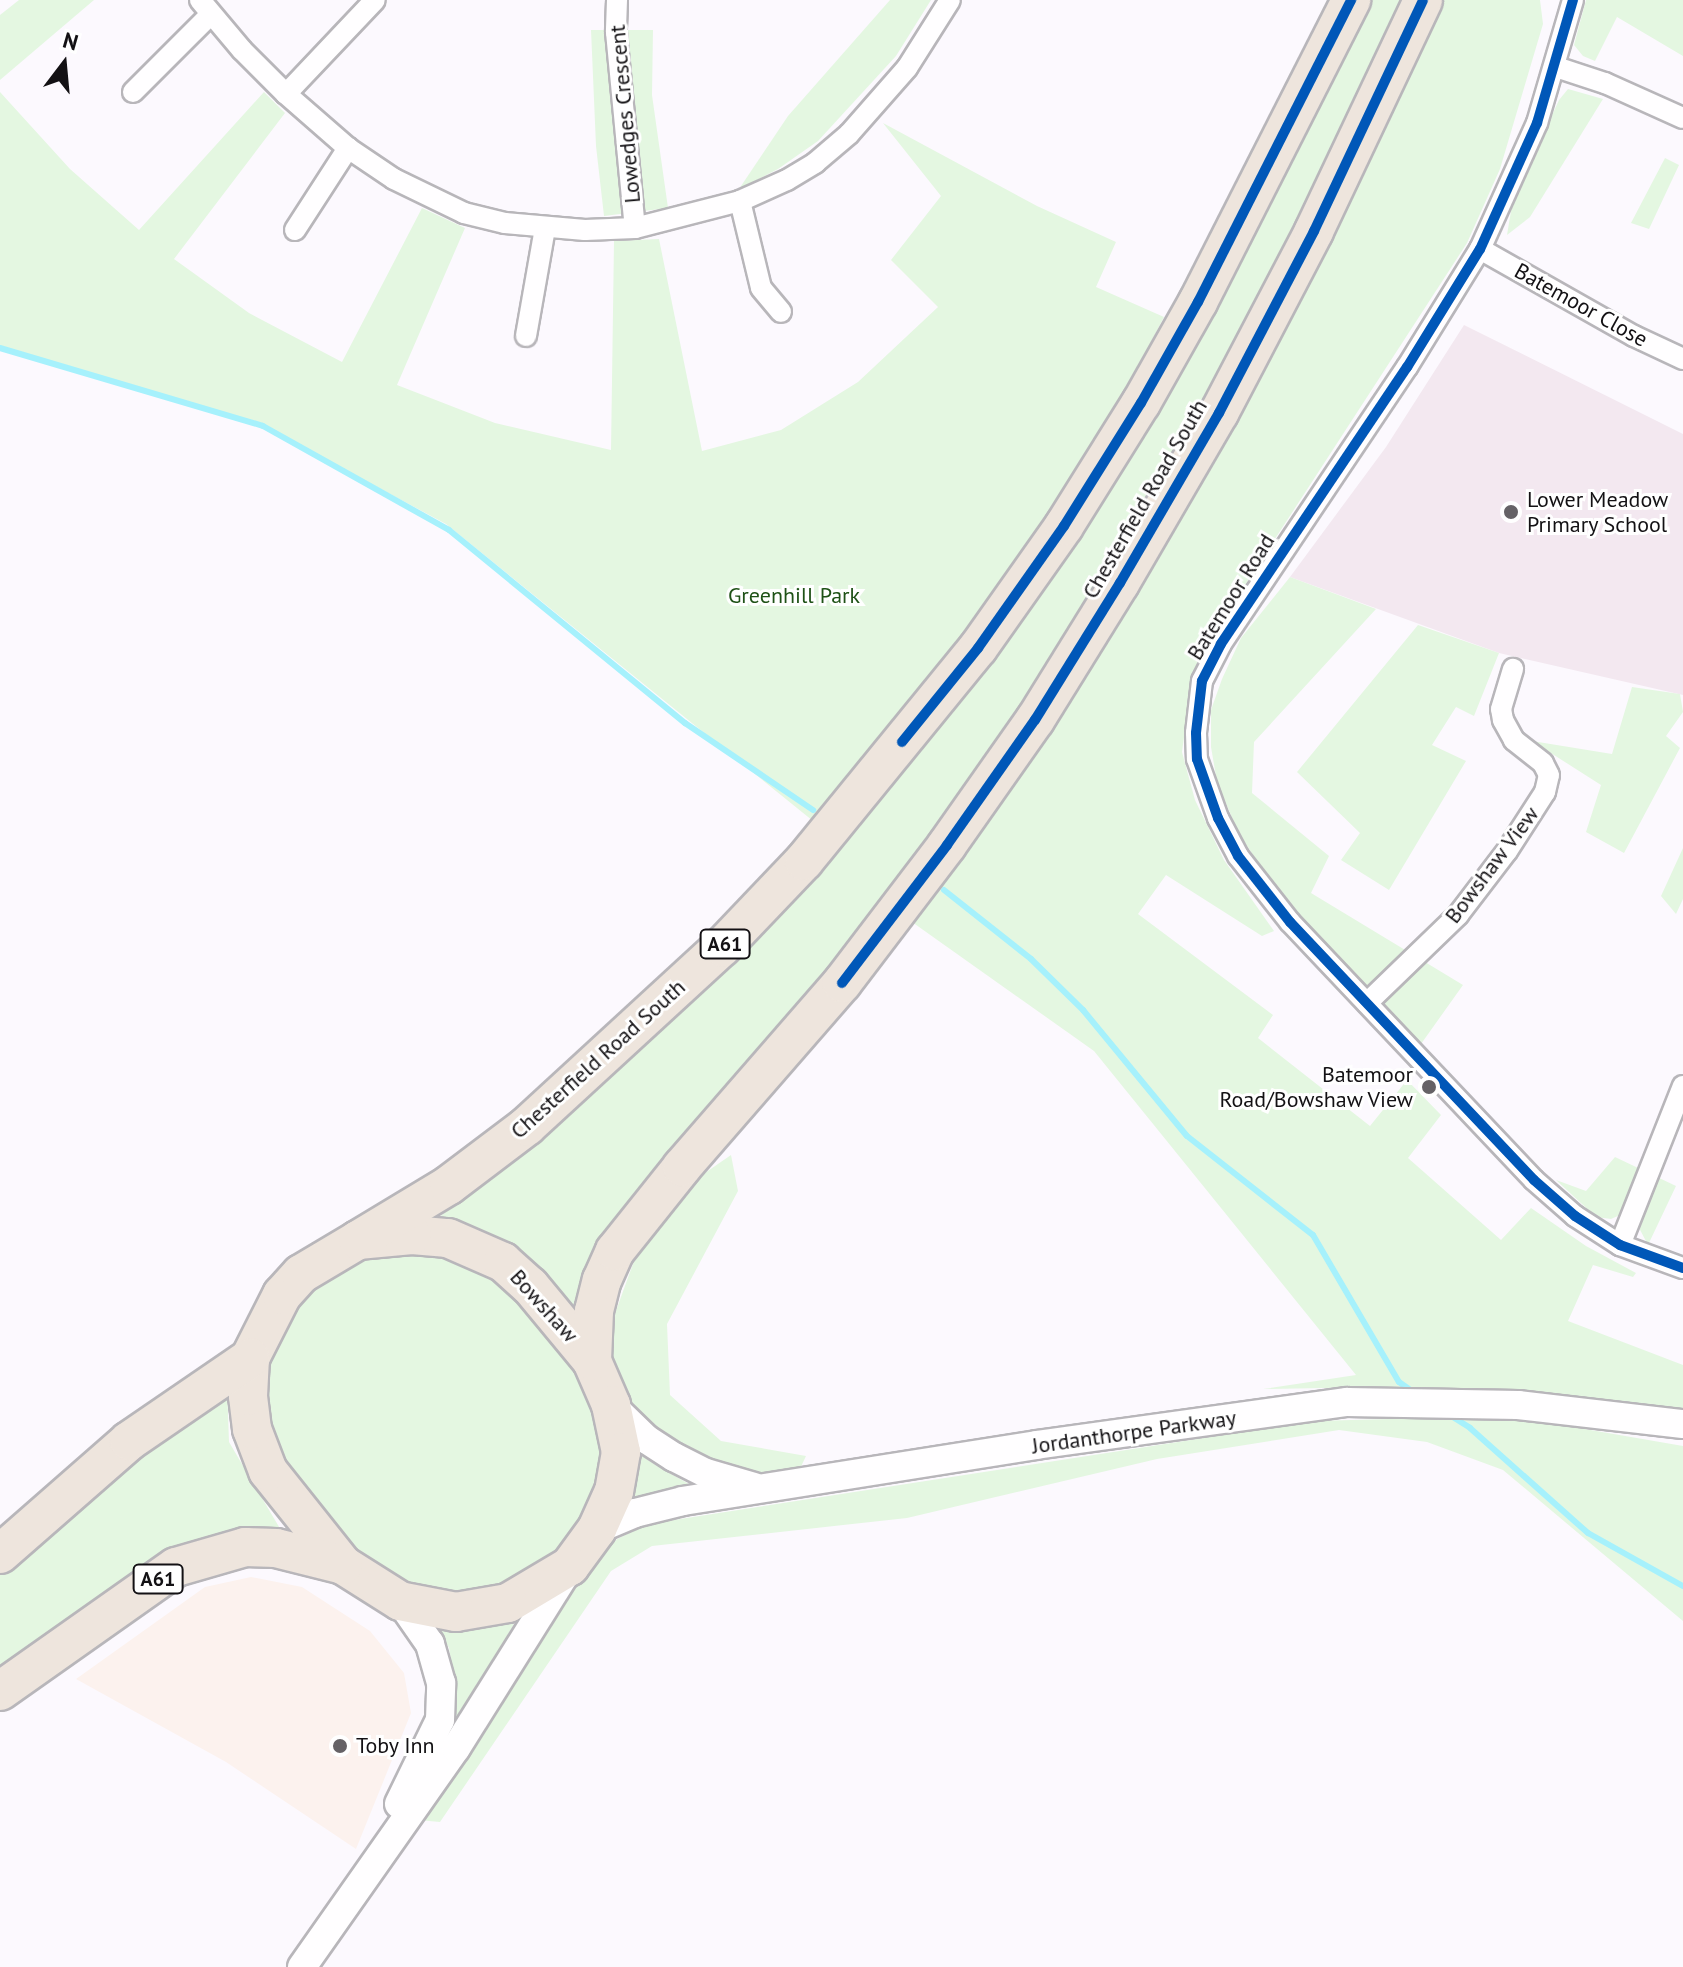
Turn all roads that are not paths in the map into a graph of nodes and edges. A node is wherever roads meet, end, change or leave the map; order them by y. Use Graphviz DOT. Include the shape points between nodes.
graph roads {
  1 [pos="375,0"];
  2 [pos="617,0"];
  3 [pos="1351,0"];
  4 [pos="1423,0"];
  5 [pos="1573,0"];
  6 [pos="948,1"];
  7 [pos="205,7"];
  8 [pos="1556,67"];
  9 [pos="133,92"];
  10 [pos="286,94"];
  11 [pos="1683,118"];
  12 [pos="348,148"];
  13 [pos="740,201"];
  14 [pos="545,228"];
  15 [pos="635,228"];
  16 [pos="295,230"];
  17 [pos="1480,249"];
  18 [pos="781,312"];
  19 [pos="526,336"];
  20 [pos="1683,359"];
  21 [pos="1513,669"];
  22 [pos="1367,1003"];
  23 [pos="1683,1086"];
  24 [pos="358,1240"];
  25 [pos="1620,1245"];
  26 [pos="1683,1268"];
  27 [pos="250,1358"];
  28 [pos="592,1361"];
  29 [pos="611,1405"];
  30 [pos="1683,1424"];
  31 [pos="766,1490"];
  32 [pos="597,1529"];
  33 [pos="0,1554"];
  34 [pos="343,1565"];
  35 [pos="570,1566"];
  36 [pos="400,1601"];
  37 [pos="0,1691"];
  38 [pos="362,1880"];
  39 [pos="302,1967"];
  1 -- 10 [label="street"];
  2 -- 15 [label="street, Lowedges Crescent"];
  3 -- 24 [label="highway, Chesterfield Road South / A61" via="1141,403 1064,526 968,660 804,861 722,947 527,1126 449,1185"];
  4 -- 28 [label="highway, Chesterfield Road South" via="1307,245 1219,413 1120,583 1035,720 947,845 842,983 615,1251 594,1311"];
  5 -- 8 [label="street, Batemoor Road"];
  6 -- 13 [label="street, Lowedges Crescent" via="907,68 849,134 805,169"];
  7 -- 9 [label="street, Lowedges Crescent"];
  7 -- 10 [label="street, Lowedges Crescent"];
  8 -- 11 [label="street"];
  8 -- 17 [label="street, Batemoor Road" via="1537,123"];
  10 -- 12 [label="street, Lowedges Crescent"];
  12 -- 14 [label="street, Lowedges Crescent" via="394,179 464,213"];
  12 -- 16 [label="street"];
  13 -- 15 [label="street, Lowedges Crescent"];
  13 -- 18 [label="street" via="761,288"];
  14 -- 15 [label="street, Lowedges Crescent"];
  14 -- 19 [label="street"];
  17 -- 20 [label="street, Batemoor Close"];
  17 -- 22 [label="street, Batemoor Road" via="1221,644 1202,681 1197,710 1197,759 1238,856 1290,922"];
  21 -- 22 [label="street, Bowshaw View" via="1501,709 1503,720 1514,740 1543,763 1549,775 1545,792 1458,915"];
  22 -- 25 [label="street, Batemoor Road" via="1534,1180"];
  23 -- 25 [label="street"];
  24 -- 27 [label="highway, Bowshaw" via="331,1253 292,1284 264,1325"];
  24 -- 28 [label="highway, Bowshaw" via="448,1238 503,1262 530,1286"];
  25 -- 26 [label="street, Batemoor Road"];
  27 -- 33 [label="highway" via="129,1441"];
  27 -- 34 [label="highway, Bowshaw" via="252,1429 268,1471"];
  28 -- 29 [label="highway, Bowshaw"];
  29 -- 31 [label="main road, Jordanthorpe Parkway" via="674,1457 706,1473"];
  29 -- 32 [label="highway, Bowshaw" via="621,1452 614,1491"];
  30 -- 31 [label="main road, Jordanthorpe Parkway" via="1455,1402 1347,1402 1036,1445"];
  31 -- 32 [label="main road" via="683,1501"];
  32 -- 35 [label="highway, Bowshaw"];
  34 -- 36 [label="highway, Bowshaw"];
  34 -- 37 [label="highway, A61" via="276,1548 245,1547 205,1557 165,1574"];
  35 -- 36 [label="highway, Bowshaw" via="508,1603 456,1612"];
  35 -- 38 [label="main road, Bowshaw" via="456,1748"];
  36 -- 38 [label="main road, Bowshaw" via="430,1644 441,1683 440,1720"];
  38 -- 39 [label="main road, Bowshaw"];
}
